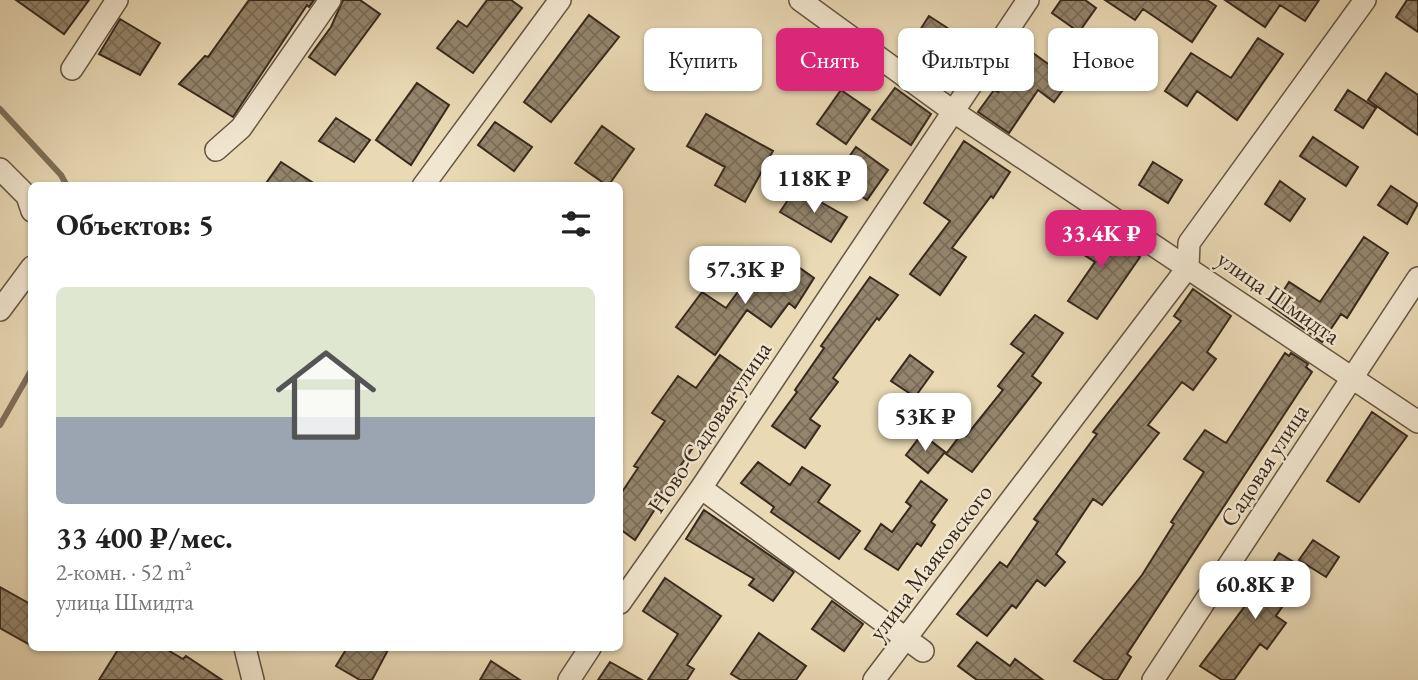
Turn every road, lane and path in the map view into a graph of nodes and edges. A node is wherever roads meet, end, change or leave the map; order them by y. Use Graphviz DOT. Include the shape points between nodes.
graph roads {
  1 [pos="117,0"];
  2 [pos="330,0"];
  3 [pos="560,0"];
  4 [pos="800,0"];
  5 [pos="1028,0"];
  6 [pos="1365,0"];
  7 [pos="72,69"];
  8 [pos="954,112"];
  9 [pos="216,150"];
  10 [pos="0,169"];
  11 [pos="426,182"];
  12 [pos="28,199"];
  13 [pos="1188,267"];
  14 [pos="28,272"];
  15 [pos="1418,278"];
  16 [pos="0,310"];
  17 [pos="1351,379"];
  18 [pos="1418,422"];
  19 [pos="701,488"];
  20 [pos="623,599"];
  21 [pos="904,638"];
  22 [pos="246,651"];
  23 [pos="588,651"];
  24 [pos="923,651"];
  25 [pos="253,680"];
  26 [pos="569,680"];
  27 [pos="874,680"];
  28 [pos="1153,680"];
  1 -- 7 [label="street"];
  2 -- 9 [label="street" via="241,128"];
  3 -- 11 [label="street"];
  4 -- 8 [label="street, улица Шмидта"];
  5 -- 8 [label="street, Ново-Садовая улица"];
  6 -- 13 [label="street, улица Маяковского" via="1189,243"];
  8 -- 13 [label="street, улица Шмидта"];
  8 -- 19 [label="street, Ново-Садовая улица"];
  10 -- 12 [label="street"];
  13 -- 17 [label="street, улица Шмидта"];
  13 -- 21 [label="street, улица Маяковского"];
  14 -- 16 [label="street"];
  15 -- 17 [label="street, Садовая улица"];
  17 -- 18 [label="street, улица Шмидта"];
  17 -- 28 [label="street, Садовая улица"];
  19 -- 20 [label="street, Ново-Садовая улица"];
  19 -- 21 [label="street"];
  21 -- 24 [label="street"];
  21 -- 27 [label="street, улица Маяковского"];
  22 -- 25 [label="street"];
  23 -- 26 [label="street"];
}
